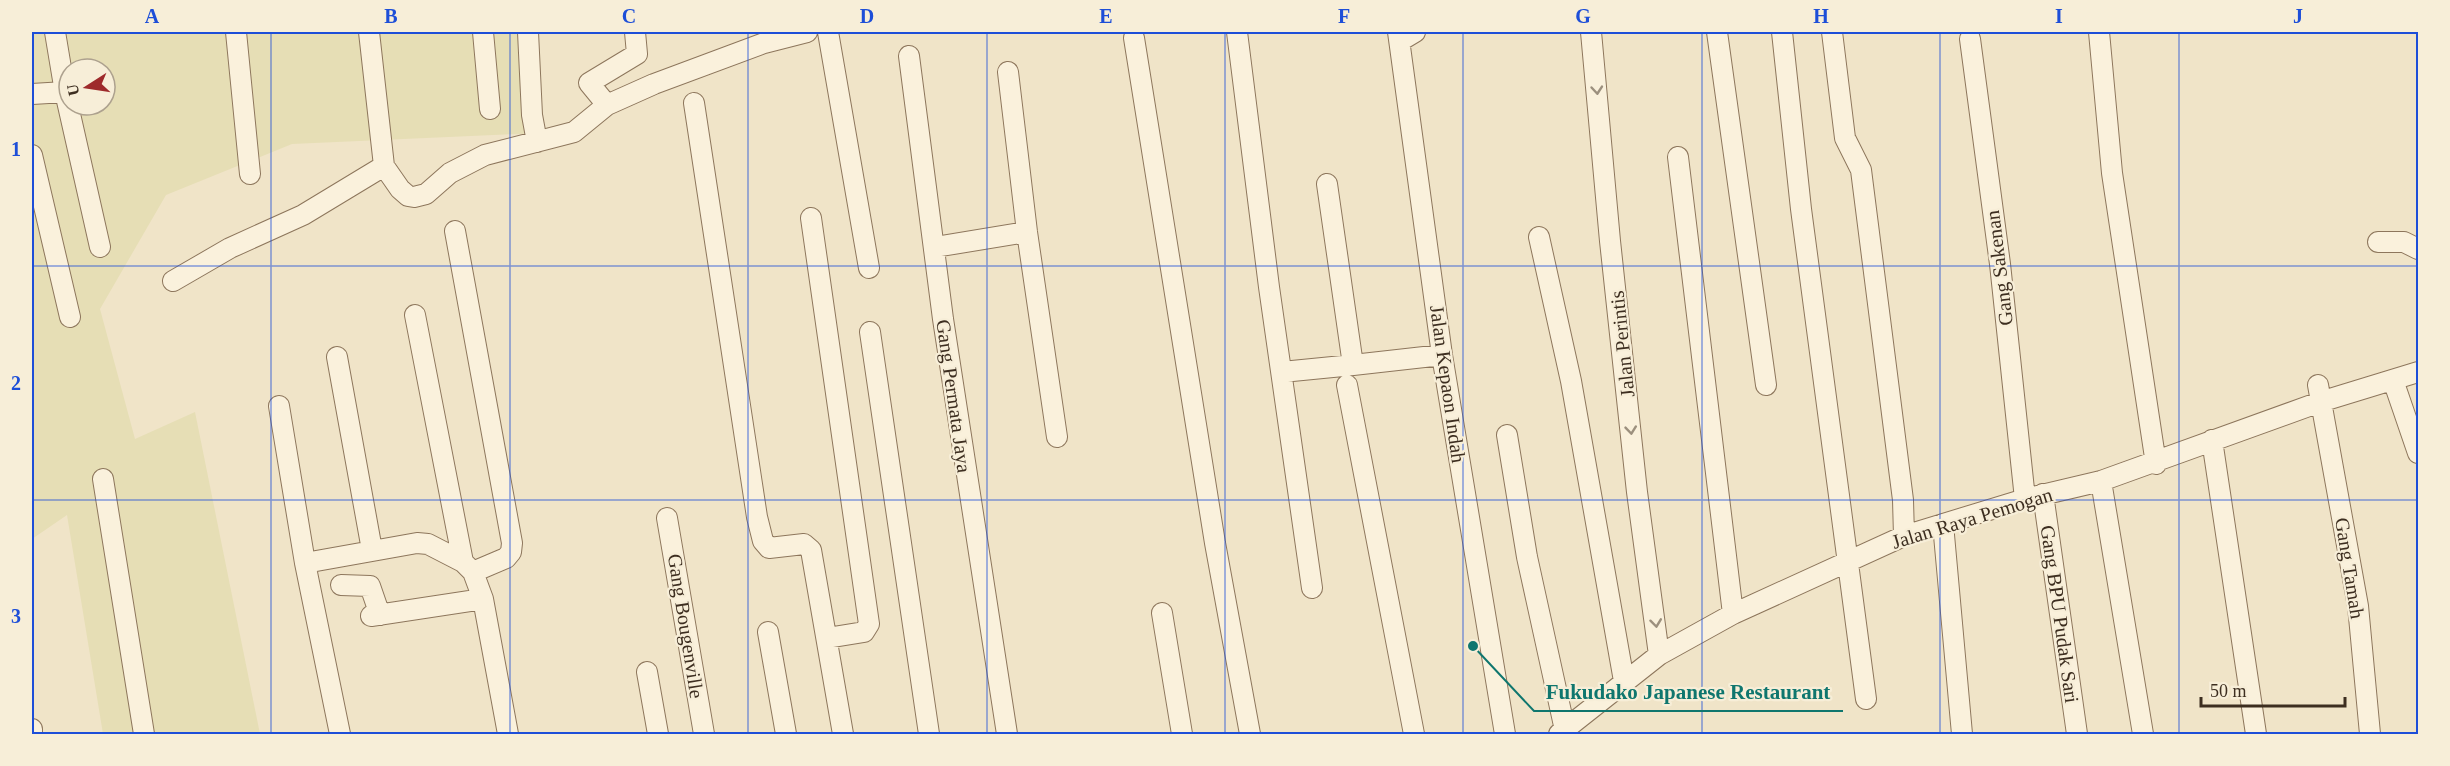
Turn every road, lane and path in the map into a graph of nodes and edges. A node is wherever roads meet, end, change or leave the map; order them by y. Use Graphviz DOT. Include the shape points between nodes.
graph roads {
  1 [pos="55,32"];
  2 [pos="236,32"];
  3 [pos="369,32"];
  4 [pos="483,32"];
  5 [pos="528,32"];
  6 [pos="634,32"];
  7 [pos="807,32"];
  8 [pos="828,32"];
  9 [pos="1237,32"];
  10 [pos="1591,32"];
  11 [pos="1717,32"];
  12 [pos="1782,32"];
  13 [pos="1832,32"];
  14 [pos="2099,32"];
  15 [pos="1404,34"];
  16 [pos="1134,38"];
  17 [pos="1970,39"];
  18 [pos="909,56"];
  19 [pos="59,57"];
  20 [pos="1008,72"];
  21 [pos="57,93"];
  22 [pos="32,94"];
  23 [pos="694,103"];
  24 [pos="607,105"];
  25 [pos="490,109"];
  26 [pos="70,117"];
  27 [pos="537,142"];
  28 [pos="32,155"];
  29 [pos="1678,157"];
  30 [pos="384,166"];
  31 [pos="250,174"];
  32 [pos="1327,184"];
  33 [pos="811,218"];
  34 [pos="455,231"];
  35 [pos="1027,232"];
  36 [pos="1539,237"];
  37 [pos="2378,242"];
  38 [pos="100,247"];
  39 [pos="935,247"];
  40 [pos="2418,249"];
  41 [pos="869,268"];
  42 [pos="173,281"];
  43 [pos="414,315"];
  44 [pos="70,317"];
  45 [pos="870,332"];
  46 [pos="1442,355"];
  47 [pos="337,357"];
  48 [pos="1353,365"];
  49 [pos="1282,372"];
  50 [pos="2418,372"];
  51 [pos="2393,380"];
  52 [pos="1347,385"];
  53 [pos="1766,385"];
  54 [pos="2319,393"];
  55 [pos="279,406"];
  56 [pos="1507,435"];
  57 [pos="1057,436"];
  58 [pos="2212,440"];
  59 [pos="2418,453"];
  60 [pos="2156,464"];
  61 [pos="103,479"];
  62 [pos="2101,481"];
  63 [pos="2034,496"];
  64 [pos="667,518"];
  65 [pos="1943,524"];
  66 [pos="1904,536"];
  67 [pos="372,550"];
  68 [pos="1847,560"];
  69 [pos="305,563"];
  70 [pos="468,567"];
  71 [pos="341,585"];
  72 [pos="1312,588"];
  73 [pos="483,599"];
  74 [pos="1162,614"];
  75 [pos="1733,614"];
  76 [pos="768,632"];
  77 [pos="827,638"];
  78 [pos="1659,655"];
  79 [pos="647,672"];
  80 [pos="1624,681"];
  81 [pos="1866,699"];
  82 [pos="32,729"];
  83 [pos="1562,732"];
  84 [pos="32,735"];
  85 [pos="144,735"];
  86 [pos="340,735"];
  87 [pos="508,735"];
  88 [pos="658,735"];
  89 [pos="704,735"];
  90 [pos="786,735"];
  91 [pos="843,735"];
  92 [pos="929,735"];
  93 [pos="1006,735"];
  94 [pos="1182,735"];
  95 [pos="1250,735"];
  96 [pos="1414,735"];
  97 [pos="1505,735"];
  98 [pos="1962,735"];
  99 [pos="2077,735"];
  100 [pos="2143,735"];
  101 [pos="2256,735"];
  102 [pos="2370,735"];
  1 -- 19 [label="street"];
  2 -- 31 [label="street"];
  3 -- 30 [label="street"];
  4 -- 25 [label="street"];
  5 -- 27 [label="street" via="531,115"];
  6 -- 24 [label="street" via="638,54 589,83"];
  7 -- 24 [label="street" via="764,43"];
  8 -- 41 [label="street"];
  9 -- 49 [label="street"];
  10 -- 78 [label="street, Jalan Perintis, one-way" via="1637,492"];
  11 -- 53 [label="street"];
  12 -- 68 [label="street"];
  13 -- 66 [label="street" via="1845,138 1861,170 1902,488"];
  14 -- 60 [label="street" via="2112,173"];
  15 -- 46 [label="street, Jalan Kepaon Indah"];
  16 -- 95 [label="street" via="1215,543"];
  17 -- 63 [label="street, Gang Sakenan"];
  18 -- 39 [label="street, Gang Permata Jaya"];
  20 -- 35 [label="street"];
  21 -- 22 [label="street"];
  23 -- 77 [label="street" via="757,517 763,541 769,548 804,544 811,550"];
  24 -- 27 [label="street" via="574,132"];
  26 -- 38 [label="street"];
  27 -- 30 [label="street" via="485,155 450,173 426,194 414,197 400,189"];
  28 -- 44 [label="street"];
  29 -- 75 [label="street"];
  30 -- 42 [label="street" via="303,215 230,248"];
  32 -- 48 [label="street"];
  33 -- 77 [label="street" via="868,624 864,632"];
  34 -- 70 [label="street" via="512,543 506,558"];
  35 -- 39 [label="street"];
  35 -- 57 [label="street"];
  36 -- 80 [label="street" via="1571,381"];
  37 -- 40 [label="street" via="2404,242"];
  39 -- 93 [label="street, Gang Permata Jaya"];
  43 -- 70 [label="street"];
  45 -- 92 [label="street"];
  46 -- 48 [label="street"];
  46 -- 97 [label="street, Jalan Kepaon Indah"];
  47 -- 67 [label="street"];
  48 -- 49 [label="street"];
  49 -- 72 [label="street"];
  50 -- 51 [label="street, Jalan Raya Pemogan"];
  51 -- 54 [label="street, Jalan Raya Pemogan"];
  51 -- 59 [label="street"];
  52 -- 96 [label="street"];
  54 -- 58 [label="street, Jalan Raya Pemogan"];
  54 -- 102 [label="street, Gang Tamah" via="2358,606"];
  55 -- 69 [label="street"];
  56 -- 83 [label="street"];
  58 -- 60 [label="street, Jalan Raya Pemogan"];
  58 -- 101 [label="street"];
  60 -- 62 [label="street, Jalan Raya Pemogan"];
  61 -- 85 [label="street"];
  62 -- 63 [label="street, Jalan Raya Pemogan"];
  62 -- 100 [label="street"];
  63 -- 65 [label="street, Jalan Raya Pemogan"];
  63 -- 99 [label="street, Gang BPU Pudak Sari"];
  64 -- 89 [label="street, Gang Bougenville"];
  65 -- 66 [label="street, Jalan Raya Pemogan"];
  65 -- 98 [label="street"];
  66 -- 68 [label="street, Jalan Raya Pemogan"];
  67 -- 69 [label="street"];
  67 -- 70 [label="street" via="428,544"];
  68 -- 75 [label="street, Jalan Raya Pemogan"];
  68 -- 81 [label="street"];
  69 -- 86 [label="street"];
  70 -- 73 [label="street"];
  71 -- 73 [label="street" via="370,586 376,615"];
  73 -- 87 [label="street"];
  74 -- 94 [label="street"];
  75 -- 78 [label="street, Jalan Raya Pemogan"];
  76 -- 90 [label="street"];
  77 -- 91 [label="street"];
  78 -- 80 [label="street, Jalan Raya Pemogan"];
  79 -- 88 [label="street"];
  80 -- 83 [label="street, Jalan Raya Pemogan"];
  82 -- 84 [label="street"];
}
